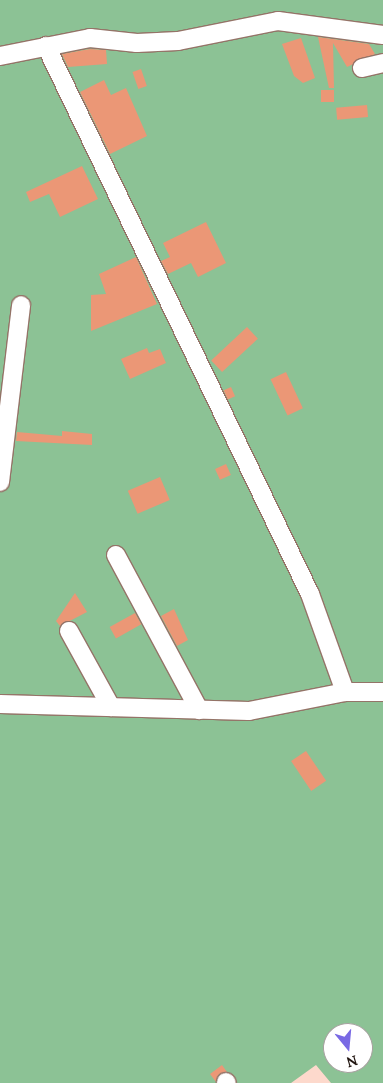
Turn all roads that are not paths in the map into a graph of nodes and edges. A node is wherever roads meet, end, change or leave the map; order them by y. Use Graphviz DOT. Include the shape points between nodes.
graph roads {
  1 [pos="383,35"];
  2 [pos="46,46"];
  3 [pos="0,56"];
  4 [pos="383,63"];
  5 [pos="362,68"];
  6 [pos="21,305"];
  7 [pos="0,482"];
  8 [pos="116,555"];
  9 [pos="69,631"];
  10 [pos="345,692"];
  11 [pos="383,692"];
  12 [pos="0,704"];
  13 [pos="111,708"];
  14 [pos="199,710"];
  1 -- 2 [label="street" via="296,20 178,41 137,43 90,38"];
  2 -- 3 [label="street"];
  2 -- 10 [label="street" via="310,594"];
  4 -- 5 [label="street"];
  6 -- 7 [label="street"];
  8 -- 14 [label="street"];
  9 -- 13 [label="street"];
  10 -- 11 [label="street"];
  10 -- 14 [label="street" via="249,711"];
  12 -- 13 [label="street"];
  13 -- 14 [label="street"];
}
